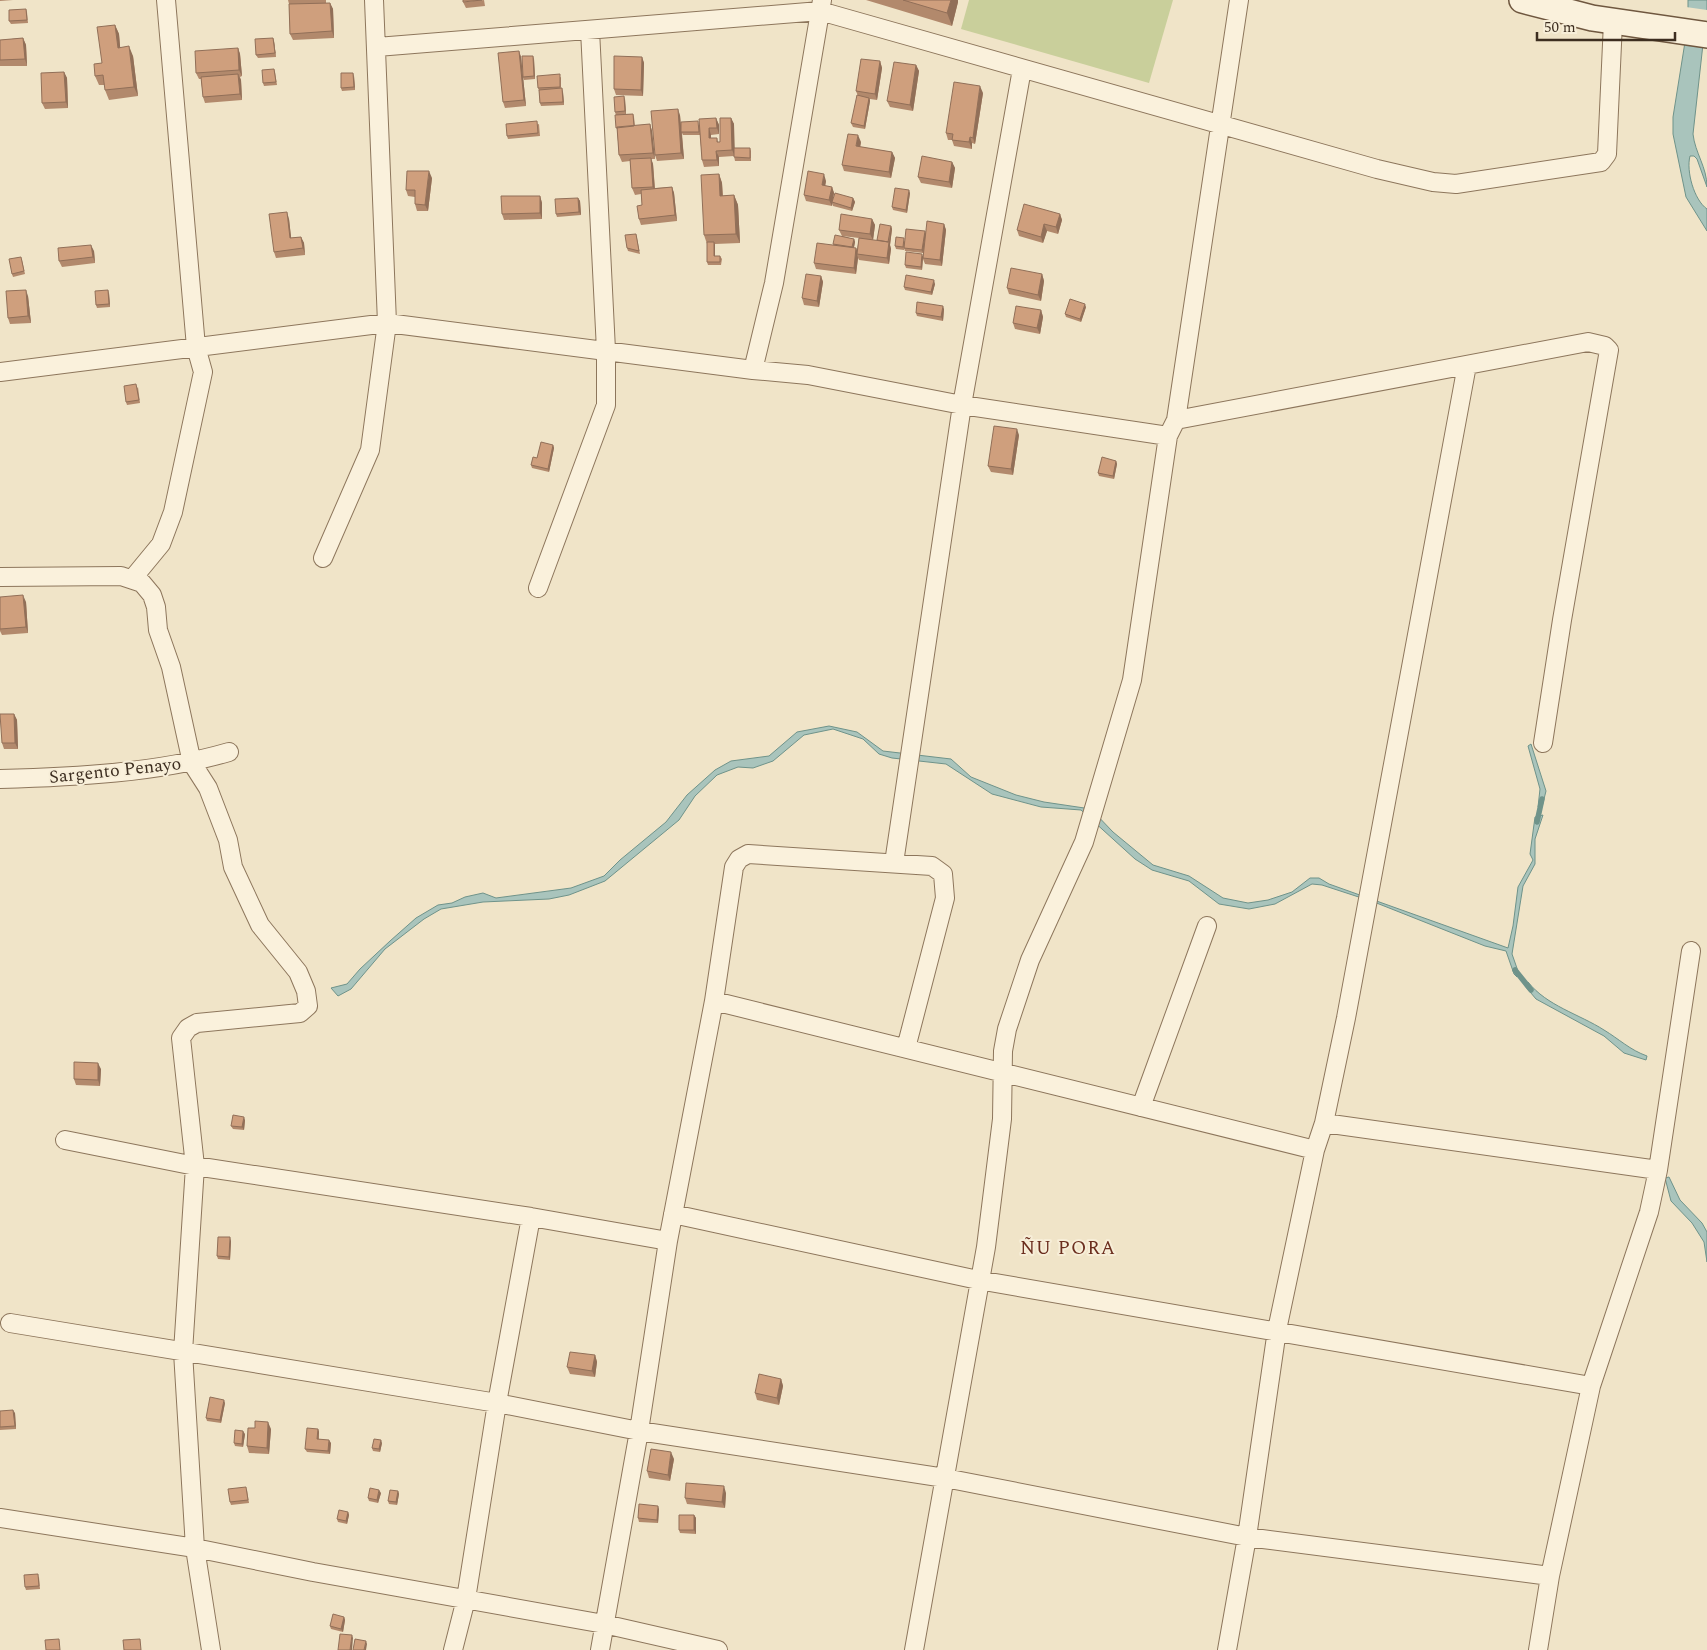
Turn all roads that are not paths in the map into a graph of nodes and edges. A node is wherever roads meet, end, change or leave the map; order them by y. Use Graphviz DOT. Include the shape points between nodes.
graph roads {
  1 [pos="166,0"];
  2 [pos="374,0"];
  3 [pos="1239,0"];
  4 [pos="1522,0"];
  5 [pos="821,6"];
  6 [pos="1613,22"];
  7 [pos="590,30"];
  8 [pos="1695,33"];
  9 [pos="377,47"];
  10 [pos="1022,69"];
  11 [pos="1222,126"];
  12 [pos="387,323"];
  13 [pos="196,348"];
  14 [pos="606,350"];
  15 [pos="1467,365"];
  16 [pos="753,370"];
  17 [pos="0,372"];
  18 [pos="962,404"];
  19 [pos="1172,428"];
  20 [pos="323,558"];
  21 [pos="0,577"];
  22 [pos="133,578"];
  23 [pos="538,588"];
  24 [pos="1543,743"];
  25 [pos="229,752"];
  26 [pos="192,763"];
  27 [pos="0,779"];
  28 [pos="894,864"];
  29 [pos="1207,926"];
  30 [pos="1692,950"];
  31 [pos="714,1001"];
  32 [pos="906,1048"];
  33 [pos="1002,1072"];
  34 [pos="1141,1107"];
  35 [pos="1324,1123"];
  36 [pos="65,1140"];
  37 [pos="1314,1150"];
  38 [pos="196,1166"];
  39 [pos="1658,1170"];
  40 [pos="673,1214"];
  41 [pos="531,1217"];
  42 [pos="668,1241"];
  43 [pos="978,1280"];
  44 [pos="10,1323"];
  45 [pos="1277,1330"];
  46 [pos="183,1352"];
  47 [pos="1591,1386"];
  48 [pos="497,1403"];
  49 [pos="639,1431"];
  50 [pos="944,1478"];
  51 [pos="0,1518"];
  52 [pos="1247,1537"];
  53 [pos="195,1548"];
  54 [pos="1550,1576"];
  55 [pos="466,1599"];
  56 [pos="604,1624"];
  57 [pos="211,1650"];
  58 [pos="453,1650"];
  59 [pos="600,1650"];
  60 [pos="718,1650"];
  61 [pos="914,1650"];
  62 [pos="1227,1650"];
  63 [pos="1538,1650"];
  1 -- 13 [label="street"];
  2 -- 9 [label="street"];
  3 -- 11 [label="street"];
  4 -- 6 [label="street"];
  5 -- 7 [label="street"];
  5 -- 10 [label="street"];
  5 -- 16 [label="street" via="774,283"];
  6 -- 8 [label="street"];
  6 -- 11 [label="street" via="1607,154 1601,162 1473,182 1433,182"];
  7 -- 9 [label="street"];
  7 -- 14 [label="street"];
  9 -- 12 [label="street"];
  10 -- 11 [label="street"];
  10 -- 18 [label="street"];
  11 -- 19 [label="street"];
  12 -- 13 [label="street"];
  12 -- 14 [label="street"];
  12 -- 20 [label="street" via="370,450"];
  13 -- 17 [label="street"];
  13 -- 22 [label="street" via="203,372 174,512 161,544"];
  14 -- 16 [label="street"];
  14 -- 23 [label="street" via="606,406"];
  15 -- 19 [label="street"];
  15 -- 24 [label="street" via="1588,342 1609,350"];
  15 -- 35 [label="street"];
  16 -- 18 [label="street" via="808,374"];
  18 -- 19 [label="street"];
  18 -- 28 [label="street"];
  19 -- 33 [label="street" via="1132,680 1084,842 1030,960 1007,1029"];
  21 -- 22 [label="street"];
  22 -- 26 [label="street" via="152,595 156,607 158,630 171,667"];
  25 -- 26 [label="street, Sargento Penayo"];
  26 -- 27 [label="street, Sargento Penayo" via="55,778"];
  26 -- 38 [label="street" via="208,788 228,840 233,867 260,925 298,972 308,1006 300,1013 197,1023 188,1028 181,1038"];
  28 -- 31 [label="street" via="748,854 739,859 734,868"];
  28 -- 32 [label="street" via="932,866 943,874 945,886 945,898"];
  29 -- 34 [label="street"];
  30 -- 39 [label="street"];
  31 -- 32 [label="street"];
  31 -- 40 [label="street"];
  32 -- 33 [label="street"];
  33 -- 34 [label="street"];
  33 -- 43 [label="street" via="1002,1119 986,1247"];
  34 -- 37 [label="street"];
  35 -- 37 [label="street"];
  35 -- 39 [label="street"];
  36 -- 38 [label="street"];
  37 -- 45 [label="street"];
  38 -- 41 [label="street"];
  38 -- 46 [label="street"];
  39 -- 47 [label="street" via="1649,1212"];
  40 -- 42 [label="street"];
  40 -- 43 [label="street"];
  41 -- 42 [label="street"];
  41 -- 48 [label="street"];
  42 -- 49 [label="street"];
  43 -- 45 [label="street"];
  43 -- 50 [label="street"];
  44 -- 46 [label="street"];
  45 -- 47 [label="street"];
  45 -- 52 [label="street"];
  46 -- 48 [label="street"];
  46 -- 53 [label="street"];
  47 -- 54 [label="street"];
  48 -- 49 [label="street"];
  48 -- 55 [label="street"];
  49 -- 50 [label="street"];
  49 -- 56 [label="street"];
  50 -- 52 [label="street"];
  50 -- 61 [label="street"];
  51 -- 53 [label="street"];
  52 -- 54 [label="street"];
  52 -- 62 [label="street"];
  53 -- 55 [label="street"];
  53 -- 57 [label="street"];
  54 -- 63 [label="street"];
  55 -- 56 [label="street"];
  55 -- 58 [label="street"];
  56 -- 59 [label="street"];
  56 -- 60 [label="street"];
}
